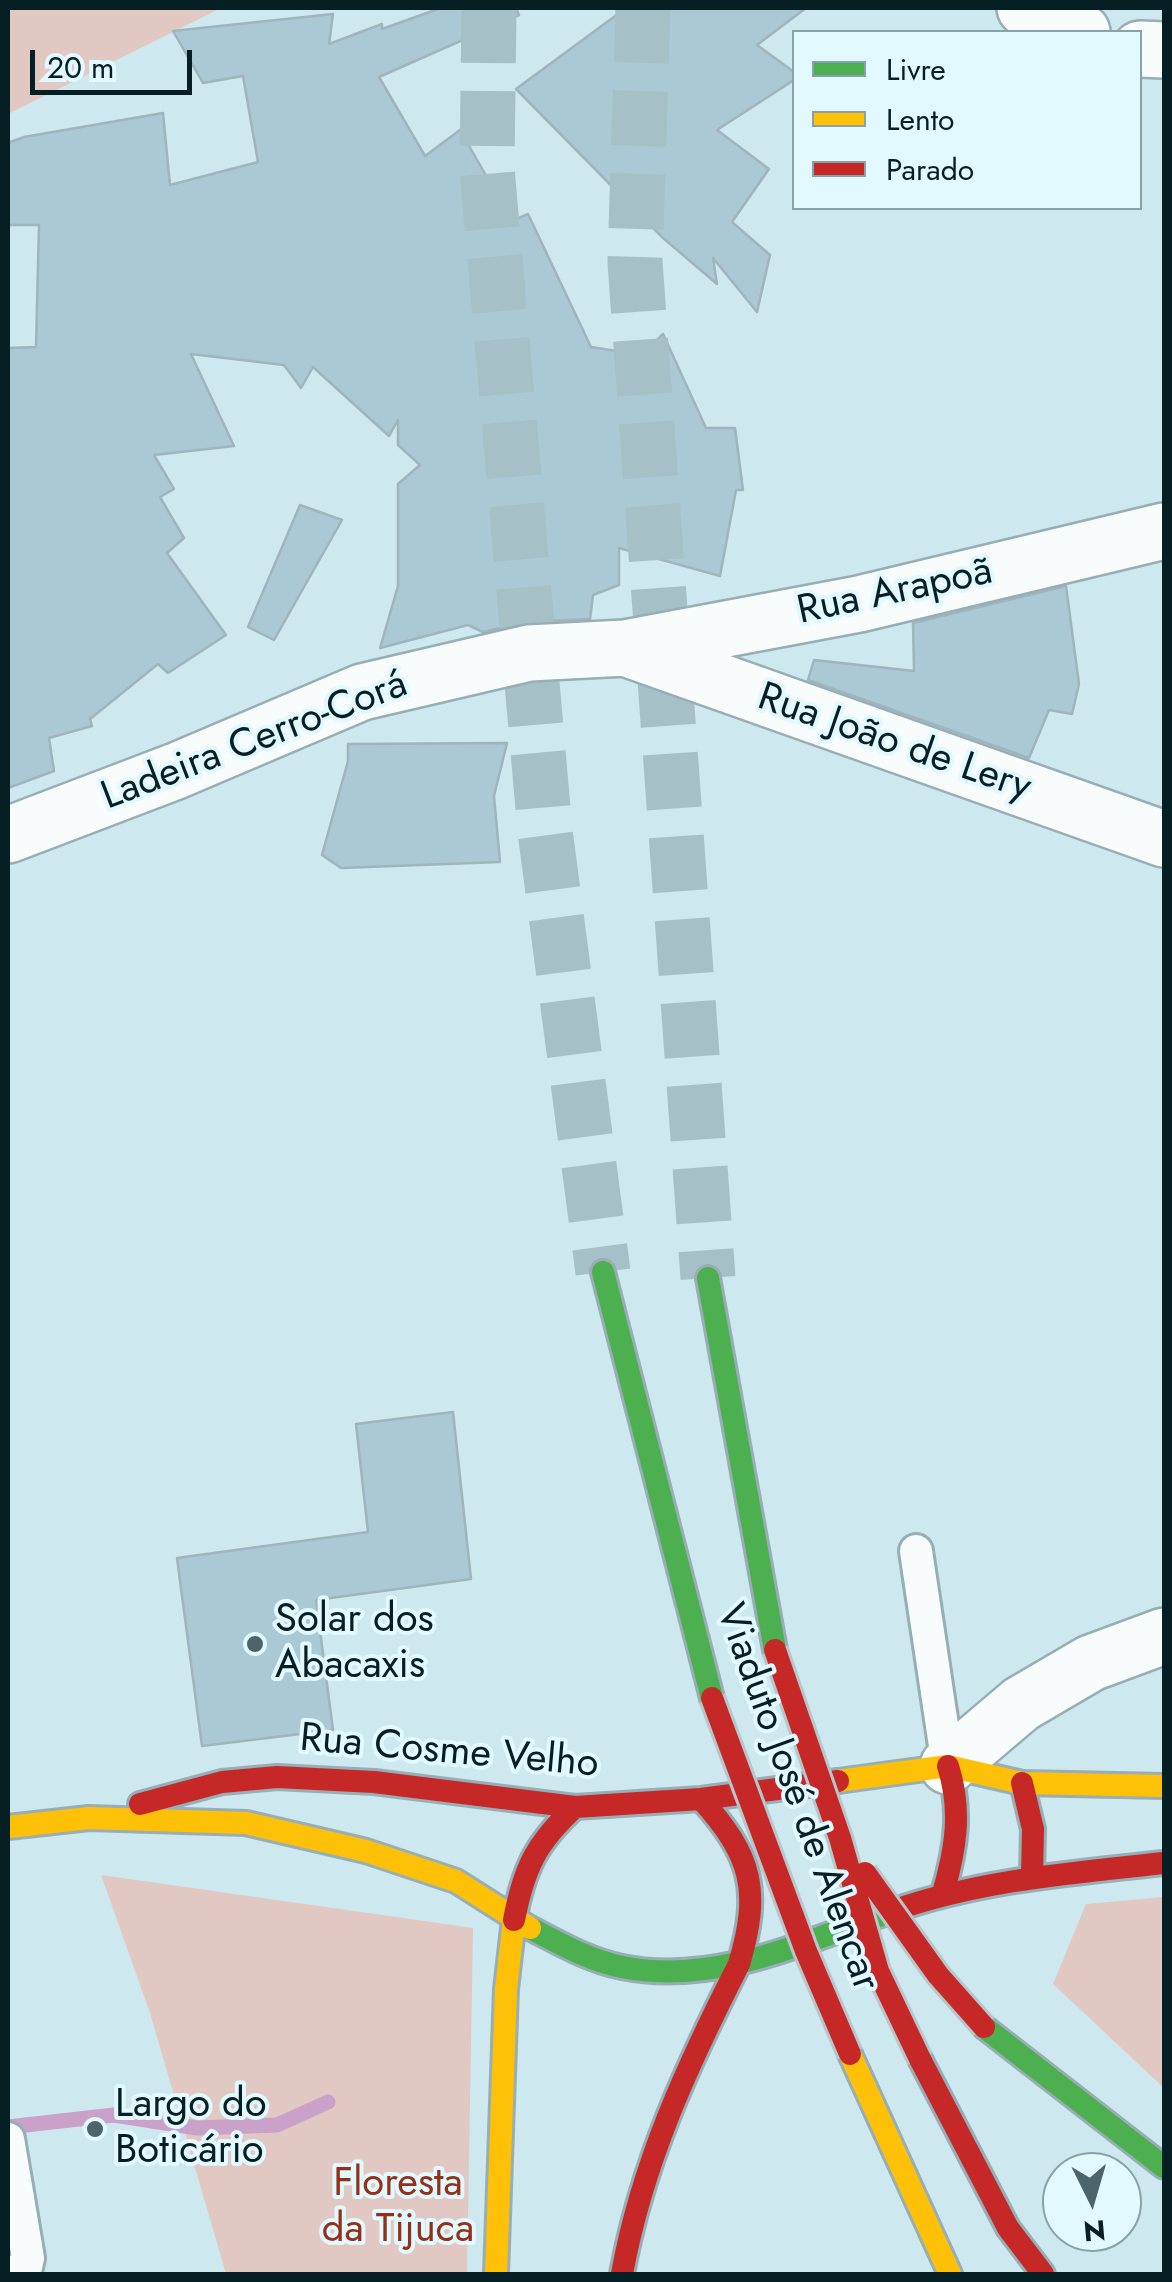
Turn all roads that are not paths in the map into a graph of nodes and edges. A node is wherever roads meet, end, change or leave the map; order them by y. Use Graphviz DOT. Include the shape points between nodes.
graph roads {
  1 [pos="1025,8"];
  2 [pos="1074,30"];
  3 [pos="1164,531"];
  4 [pos="624,648"];
  5 [pos="8,835"];
  6 [pos="1164,839"];
  7 [pos="604,1272"];
  8 [pos="708,1278"];
  9 [pos="916,1551"];
  10 [pos="1164,1636"];
  11 [pos="948,1766"];
  12 [pos="1022,1782"];
  13 [pos="1164,1786"];
  14 [pos="701,1799"];
  15 [pos="575,1807"];
  16 [pos="89,1818"];
  17 [pos="8,1827"];
  18 [pos="840,1838"];
  19 [pos="1164,1862"];
  20 [pos="1032,1877"];
  21 [pos="943,1893"];
  22 [pos="514,1920"];
  23 [pos="739,1964"];
  24 [pos="8,2139"];
  25 [pos="1164,2167"];
  26 [pos="8,2274"];
  27 [pos="496,2274"];
  28 [pos="622,2274"];
  29 [pos="950,2274"];
  30 [pos="1043,2274"];
  1 -- 2 [label="street" via="1044,22"];
  3 -- 4 [label="street, Rua Arapoã" via="860,604"];
  4 -- 5 [label="street, Ladeira Cerro-Corá" via="529,653 362,692"];
  4 -- 6 [label="street, Rua João de Lery"];
  7 -- 29 [label="main road, Viaduto José de Alencar, bridge" via="712,1698 806,1952"];
  8 -- 18 [label="main road, Viaduto José de Alencar, bridge" via="774,1650"];
  9 -- 11 [label="lane"];
  10 -- 11 [label="street" via="1091,1663 1022,1704"];
  11 -- 12 [label="main road, Rua Cosme Velho"];
  11 -- 14 [label="main road, Rua Cosme Velho"];
  11 -- 21 [label="main road" via="959,1820"];
  12 -- 13 [label="main road, Rua Cosme Velho"];
  12 -- 20 [label="main road" via="1036,1839"];
  14 -- 15 [label="main road, Rua Cosme Velho"];
  14 -- 23 [label="main road" via="730,1829 754,1888 752,1925"];
  15 -- 16 [label="main road, Rua Cosme Velho" via="276,1777 222,1782"];
  15 -- 22 [label="main road" via="532,1853"];
  16 -- 17 [label="main road, Rua Cosme Velho"];
  16 -- 22 [label="main road, Rua Cosme Velho" via="246,1824 366,1851 456,1880"];
  18 -- 25 [label="main road, bridge" via="938,1975 984,2026"];
  18 -- 30 [label="main road, Viaduto José de Alencar, bridge" via="878,1971 1008,2228"];
  19 -- 20 [label="main road, Rua Cosme Velho"];
  20 -- 21 [label="main road, Rua Cosme Velho"];
  21 -- 23 [label="main road, Rua Cosme Velho"];
  22 -- 23 [label="main road, Rua Cosme Velho" via="621,1967 698,1971"];
  22 -- 27 [label="main road"];
  23 -- 28 [label="main road" via="661,2123"];
  24 -- 26 [label="lane" via="28,2258 26,2267"];
}
